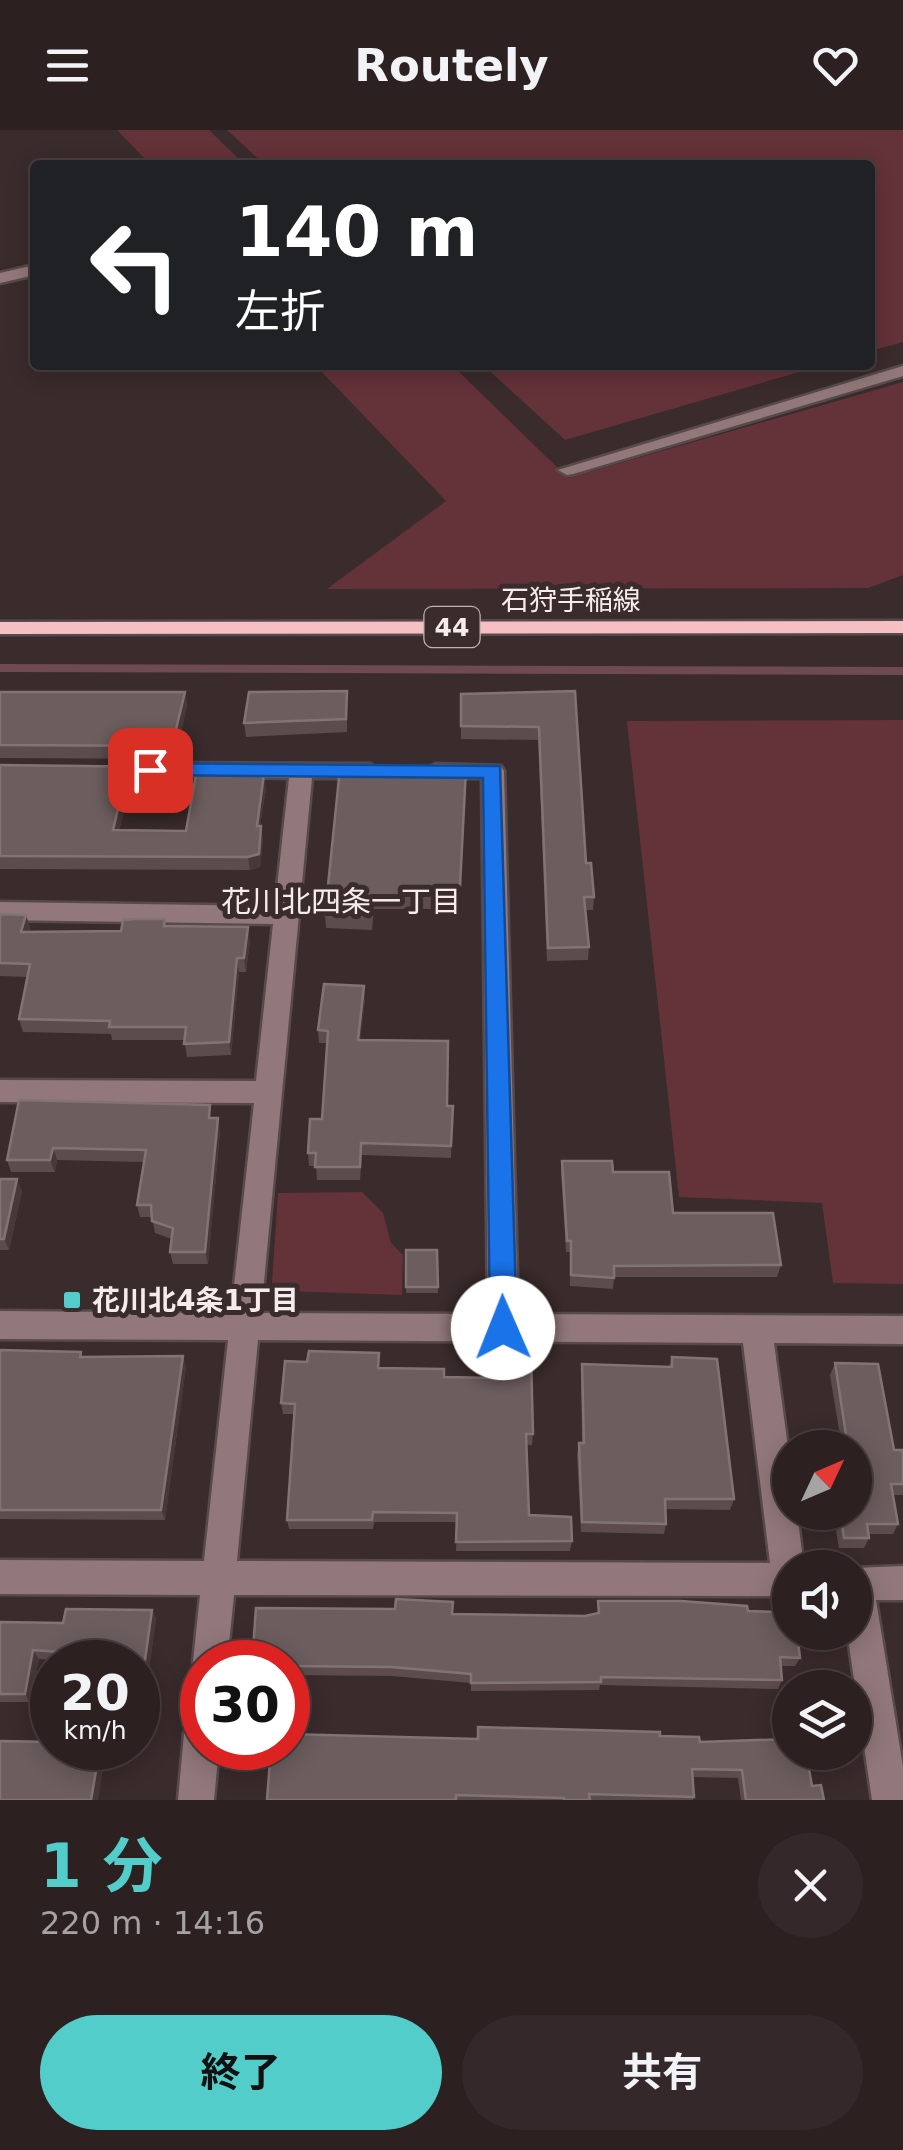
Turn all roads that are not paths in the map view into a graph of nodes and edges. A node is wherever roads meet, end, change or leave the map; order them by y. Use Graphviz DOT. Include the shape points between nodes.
graph roads {
  1 [pos="30,271"];
  2 [pos="0,278"];
  3 [pos="903,371"];
  4 [pos="567,470"];
  5 [pos="903,626"];
  6 [pos="0,628"];
  7 [pos="113,770"];
  8 [pos="301,772"];
  9 [pos="0,911"];
  10 [pos="287,914"];
  11 [pos="0,1091"];
  12 [pos="268,1092"];
  13 [pos="0,1325"];
  14 [pos="245,1327"];
  15 [pos="503,1328"];
  16 [pos="757,1330"];
  17 [pos="903,1330"];
  18 [pos="219,1576"];
  19 [pos="0,1577"];
  20 [pos="903,1583"];
  21 [pos="212,1640"];
  22 [pos="199,1770"];
  23 [pos="196,1800"];
  24 [pos="890,1800"];
  1 -- 2 [label="street"];
  3 -- 4 [label="street"];
  5 -- 6 [label="main road, 石狩手稲線 / 44"];
  7 -- 8 [label="street"];
  8 -- 10 [label="street"];
  8 -- 15 [label="street" via="493,771"];
  9 -- 10 [label="street"];
  10 -- 12 [label="street"];
  11 -- 12 [label="street"];
  12 -- 14 [label="street"];
  13 -- 14 [label="street"];
  14 -- 15 [label="street"];
  14 -- 18 [label="street"];
  15 -- 16 [label="street"];
  16 -- 17 [label="street"];
  16 -- 18 [label="street" via="789,1580"];
  18 -- 19 [label="street"];
  18 -- 21 [label="street"];
  20 -- 24 [label="street" via="856,1583"];
  22 -- 23 [label="street"];
}
